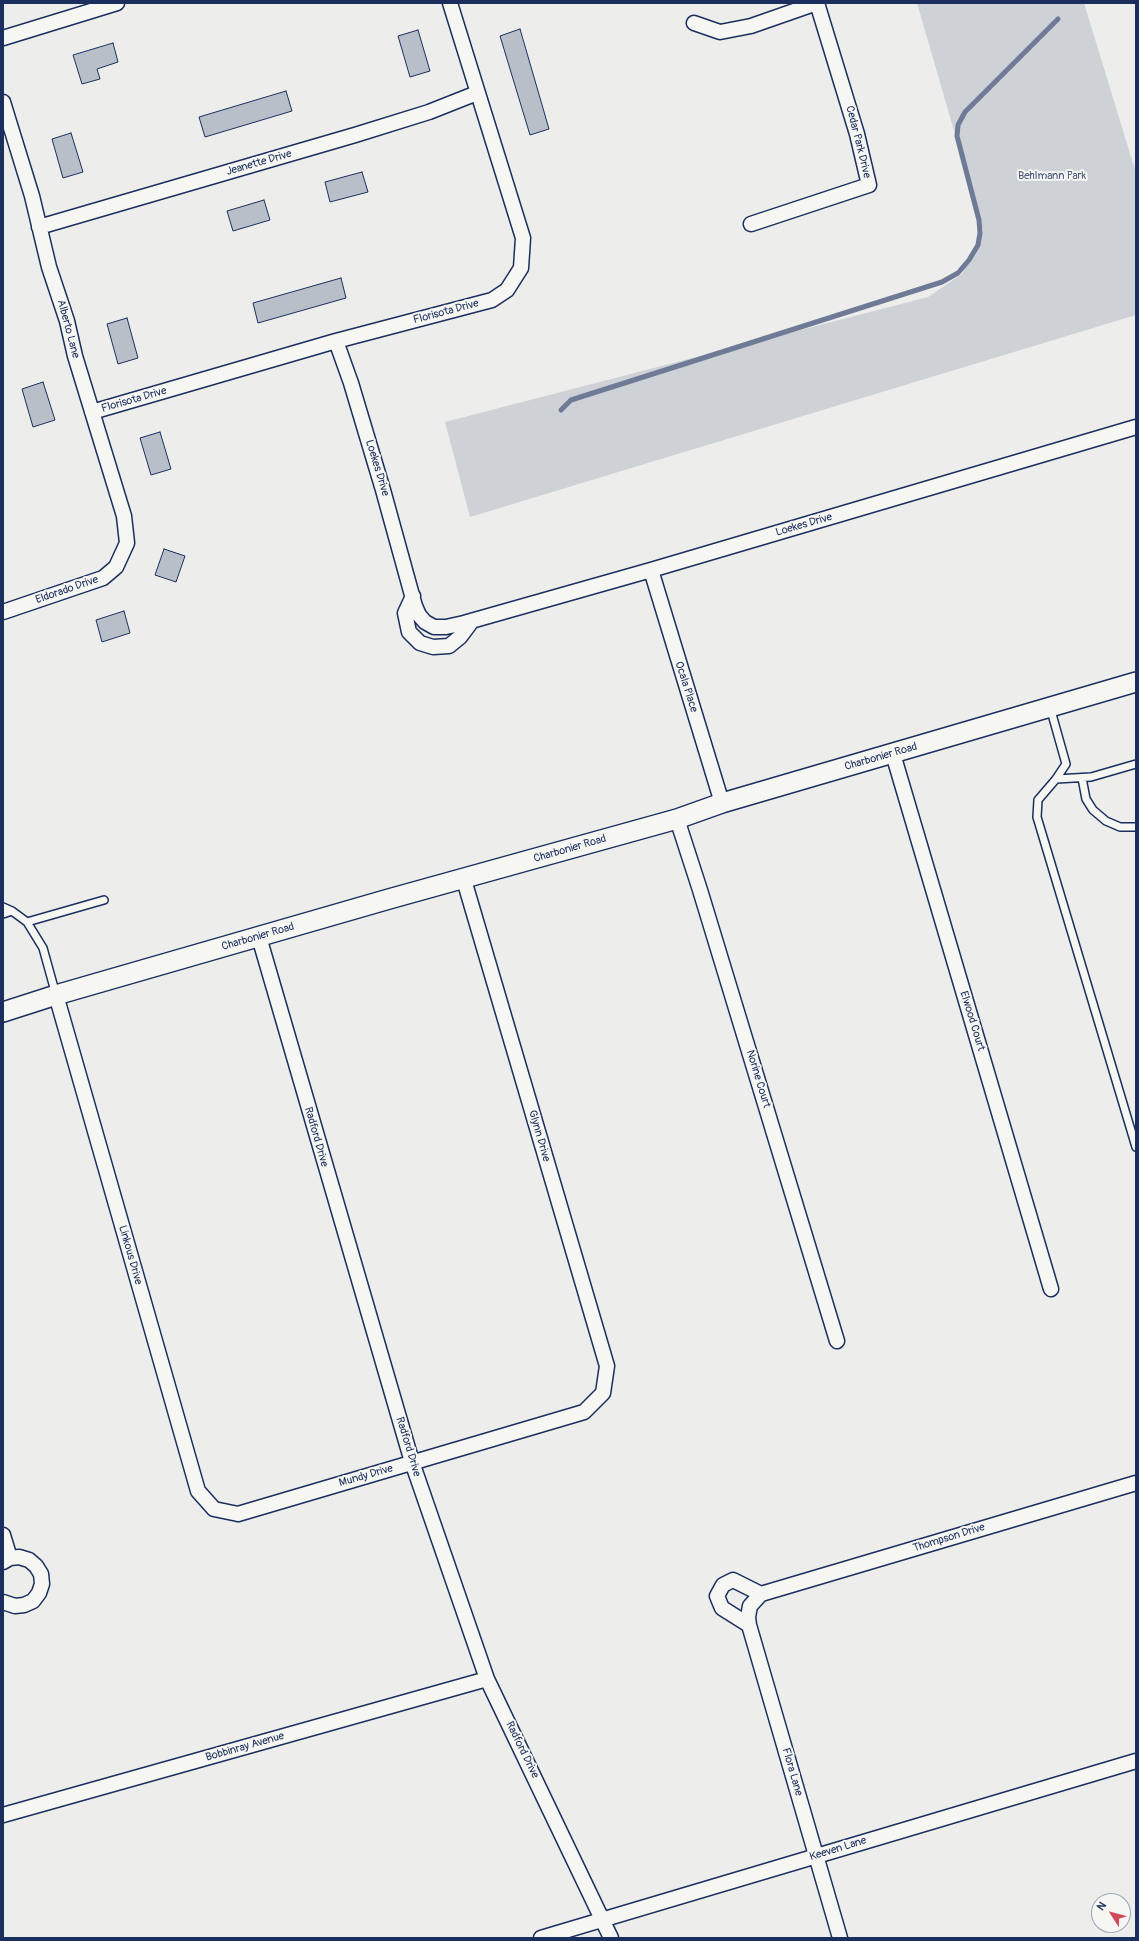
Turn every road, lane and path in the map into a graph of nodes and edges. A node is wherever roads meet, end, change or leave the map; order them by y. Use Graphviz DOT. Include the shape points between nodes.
graph roads {
  1 [pos="117,3"];
  2 [pos="450,3"];
  3 [pos="694,23"];
  4 [pos="3,38"];
  5 [pos="477,93"];
  6 [pos="3,102"];
  7 [pos="751,224"];
  8 [pos="40,227"];
  9 [pos="336,342"];
  10 [pos="92,412"];
  11 [pos="1136,427"];
  12 [pos="122,555"];
  13 [pos="651,570"];
  14 [pos="413,596"];
  15 [pos="3,612"];
  16 [pos="472,621"];
  17 [pos="1136,682"];
  18 [pos="1050,707"];
  19 [pos="893,754"];
  20 [pos="1136,764"];
  21 [pos="1082,778"];
  22 [pos="1056,779"];
  23 [pos="722,803"];
  24 [pos="677,819"];
  25 [pos="1136,827"];
  26 [pos="464,880"];
  27 [pos="104,900"];
  28 [pos="3,907"];
  29 [pos="12,912"];
  30 [pos="3,914"];
  31 [pos="27,922"];
  32 [pos="258,937"];
  33 [pos="56,995"];
  34 [pos="3,1012"];
  35 [pos="1136,1147"];
  36 [pos="1052,1289"];
  37 [pos="837,1341"];
  38 [pos="603,1393"];
  39 [pos="412,1462"];
  40 [pos="1136,1483"];
  41 [pos="214,1509"];
  42 [pos="3,1535"];
  43 [pos="6,1560"];
  44 [pos="762,1594"];
  45 [pos="3,1602"];
  46 [pos="750,1606"];
  47 [pos="749,1625"];
  48 [pos="487,1679"];
  49 [pos="1136,1761"];
  50 [pos="3,1815"];
  51 [pos="816,1856"];
  52 [pos="602,1920"];
  53 [pos="541,1938"];
  54 [pos="611,1938"];
  55 [pos="840,1938"];
  1 -- 4 [label="street"];
  2 -- 5 [label="street, Florisota Drive"];
  3 -- 7 [label="street, Cedar Park Drive" via="720,32 751,26 817,3 857,134 868,185"];
  5 -- 8 [label="street, Jeanette Drive" via="429,112 355,135"];
  5 -- 9 [label="street, Florisota Drive" via="523,238 521,268 507,290 492,300"];
  6 -- 8 [label="street, Alberto Lane"];
  8 -- 10 [label="street, Alberto Lane" via="49,267"];
  9 -- 10 [label="street, Florisota Drive"];
  9 -- 14 [label="street, Loekes Drive" via="364,425"];
  10 -- 12 [label="street, Alberto Lane" via="124,516 127,543"];
  11 -- 13 [label="street, Loekes Drive"];
  12 -- 15 [label="street, Eldorado Drive" via="116,567 103,578"];
  13 -- 16 [label="street, Loekes Drive"];
  13 -- 23 [label="street, Ocala Place"];
  14 -- 16 [label="street, Loekes Drive" via="419,616 434,627"];
  14 -- 16 [label="street" via="405,613 409,632 420,643 433,647 449,646 460,637"];
  17 -- 18 [label="main road, Charbonier Road"];
  18 -- 19 [label="main road, Charbonier Road"];
  18 -- 22 [label="lane" via="1066,764"];
  19 -- 23 [label="main road, Charbonier Road"];
  19 -- 36 [label="street, Elwood Court"];
  20 -- 21 [label="lane"];
  21 -- 22 [label="lane"];
  21 -- 25 [label="lane" via="1086,799 1093,810 1106,821 1120,827"];
  22 -- 35 [label="lane" via="1038,800 1037,816"];
  23 -- 24 [label="main road, Charbonier Road"];
  24 -- 26 [label="main road, Charbonier Road"];
  24 -- 37 [label="street, Norine Court"];
  26 -- 32 [label="main road, Charbonier Road"];
  26 -- 38 [label="street, Glynn Drive" via="607,1366"];
  27 -- 31 [label="lane"];
  28 -- 29 [label="lane"];
  29 -- 30 [label="lane"];
  29 -- 31 [label="lane"];
  31 -- 33 [label="lane" via="42,948"];
  32 -- 33 [label="main road, Charbonier Road"];
  32 -- 39 [label="street, Radford Drive"];
  33 -- 34 [label="main road, Charbonier Road"];
  33 -- 41 [label="street, Linkous Drive" via="198,1491"];
  38 -- 39 [label="street, Mundy Drive" via="584,1412"];
  39 -- 41 [label="street, Mundy Drive" via="238,1514"];
  39 -- 48 [label="street, Radford Drive"];
  40 -- 44 [label="street, Thompson Drive"];
  42 -- 43 [label="street"];
  43 -- 45 [label="street" via="19,1557 29,1560 38,1570 42,1584 33,1601 14,1606"];
  44 -- 46 [label="street, Thompson Drive"];
  44 -- 47 [label="street" via="733,1580 723,1585 717,1596 722,1608"];
  46 -- 47 [label="street, Flora Lane"];
  47 -- 51 [label="street, Flora Lane"];
  48 -- 50 [label="street, Bobbinray Avenue"];
  48 -- 52 [label="street, Radford Drive"];
  49 -- 51 [label="street, Keeven Lane"];
  51 -- 52 [label="street, Keeven Lane"];
  51 -- 55 [label="street, Flora Lane"];
  52 -- 53 [label="street, Keeven Lane"];
  52 -- 54 [label="street, Radford Drive"];
}
